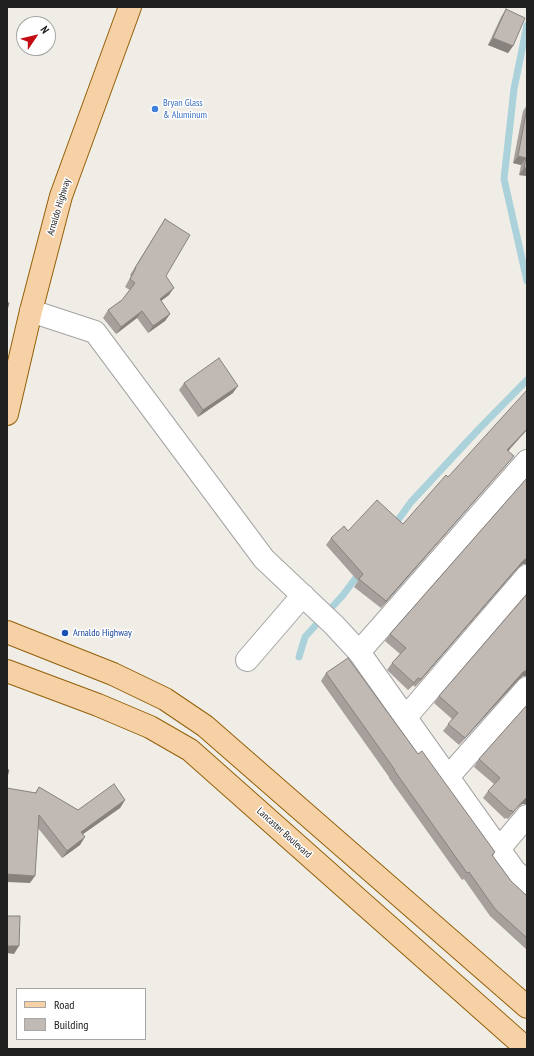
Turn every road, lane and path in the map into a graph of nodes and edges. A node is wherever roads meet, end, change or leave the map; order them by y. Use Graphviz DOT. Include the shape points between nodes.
graph roads {
  1 [pos="130,7"];
  2 [pos="31,311"];
  3 [pos="7,414"];
  4 [pos="527,461"];
  5 [pos="527,576"];
  6 [pos="303,595"];
  7 [pos="7,632"];
  8 [pos="359,652"];
  9 [pos="247,660"];
  10 [pos="7,671"];
  11 [pos="527,688"];
  12 [pos="406,717"];
  13 [pos="448,777"];
  14 [pos="527,816"];
  15 [pos="499,849"];
  16 [pos="527,883"];
  17 [pos="527,1007"];
  18 [pos="527,1049"];
  1 -- 2 [label="main road, Arnaldo Highway" via="61,196"];
  2 -- 3 [label="main road, Arnaldo Highway"];
  2 -- 6 [label="street" via="95,332 264,559"];
  4 -- 8 [label="street"];
  5 -- 12 [label="street"];
  6 -- 8 [label="street"];
  6 -- 9 [label="street"];
  7 -- 17 [label="main road" via="113,674 165,700 205,726"];
  8 -- 12 [label="street"];
  10 -- 18 [label="main road, Lancaster Boulevard" via="150,727 190,750"];
  11 -- 13 [label="street"];
  12 -- 13 [label="street"];
  13 -- 15 [label="street"];
  14 -- 15 [label="street"];
  15 -- 16 [label="street"];
}
